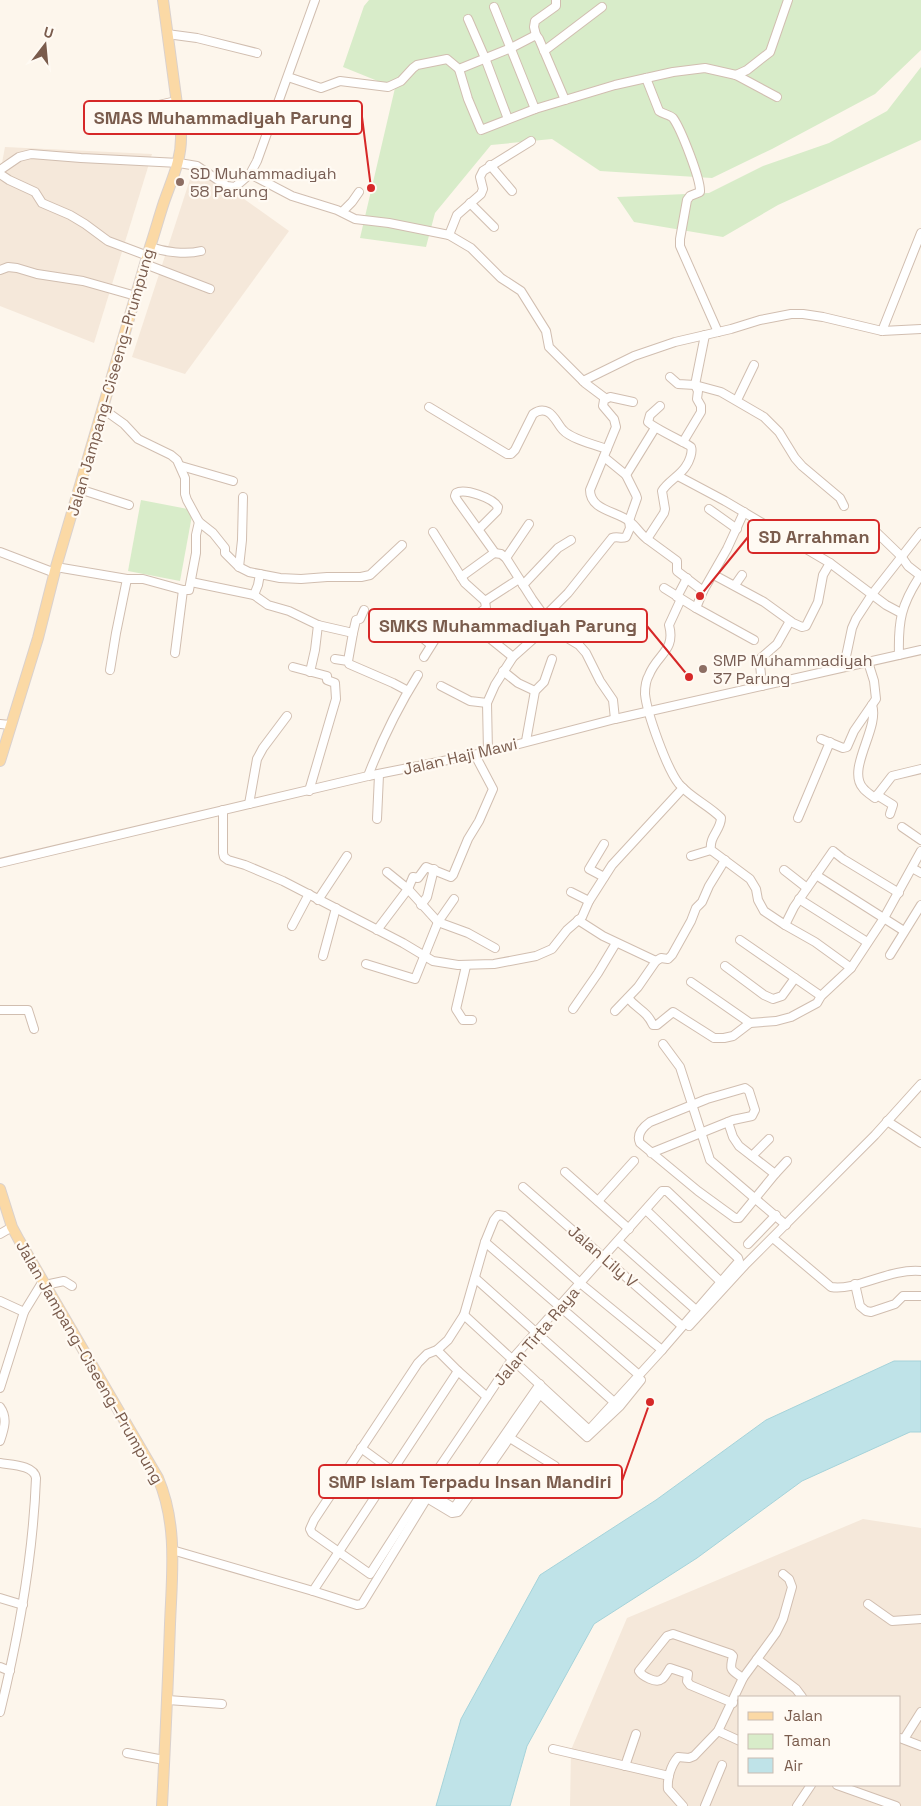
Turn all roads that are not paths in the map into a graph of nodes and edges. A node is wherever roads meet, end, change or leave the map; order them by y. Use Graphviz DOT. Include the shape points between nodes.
graph roads {
  1 [pos="163,0"];
  2 [pos="315,0"];
  3 [pos="556,0"];
  4 [pos="788,0"];
  5 [pos="494,6"];
  6 [pos="602,7"];
  7 [pos="468,19"];
  8 [pos="168,34"];
  9 [pos="536,35"];
  10 [pos="511,48"];
  11 [pos="544,50"];
  12 [pos="257,53"];
  13 [pos="485,58"];
  14 [pos="459,69"];
  15 [pos="736,75"];
  16 [pos="288,76"];
  17 [pos="646,78"];
  18 [pos="777,97"];
  19 [pos="565,100"];
  20 [pos="176,101"];
  21 [pos="535,108"];
  22 [pos="124,113"];
  23 [pos="508,119"];
  24 [pos="156,120"];
  25 [pos="179,120"];
  26 [pos="531,141"];
  27 [pos="179,163"];
  28 [pos="490,165"];
  29 [pos="0,170"];
  30 [pos="0,174"];
  31 [pos="250,174"];
  32 [pos="512,191"];
  33 [pos="359,192"];
  34 [pos="470,203"];
  35 [pos="342,212"];
  36 [pos="494,227"];
  37 [pos="921,233"];
  38 [pos="449,235"];
  39 [pos="201,251"];
  40 [pos="148,256"];
  41 [pos="0,270"];
  42 [pos="210,289"];
  43 [pos="136,296"];
  44 [pos="921,329"];
  45 [pos="882,331"];
  46 [pos="718,332"];
  47 [pos="706,334"];
  48 [pos="754,365"];
  49 [pos="670,377"];
  50 [pos="583,381"];
  51 [pos="695,385"];
  52 [pos="605,398"];
  53 [pos="737,400"];
  54 [pos="633,402"];
  55 [pos="660,406"];
  56 [pos="429,407"];
  57 [pos="102,409"];
  58 [pos="655,428"];
  59 [pos="683,442"];
  60 [pos="605,453"];
  61 [pos="180,466"];
  62 [pos="626,474"];
  63 [pos="678,476"];
  64 [pos="233,481"];
  65 [pos="79,489"];
  66 [pos="243,497"];
  67 [pos="130,505"];
  68 [pos="844,506"];
  69 [pos="709,509"];
  70 [pos="744,512"];
  71 [pos="629,521"];
  72 [pos="199,522"];
  73 [pos="529,524"];
  74 [pos="479,529"];
  75 [pos="737,529"];
  76 [pos="873,529"];
  77 [pos="432,532"];
  78 [pos="921,532"];
  79 [pos="647,539"];
  80 [pos="571,540"];
  81 [pos="402,545"];
  82 [pos="0,552"];
  83 [pos="495,553"];
  84 [pos="901,556"];
  85 [pos="506,558"];
  86 [pos="830,563"];
  87 [pos="238,567"];
  88 [pos="55,570"];
  89 [pos="260,574"];
  90 [pos="714,575"];
  91 [pos="742,575"];
  92 [pos="461,576"];
  93 [pos="920,576"];
  94 [pos="686,578"];
  95 [pos="127,579"];
  96 [pos="191,582"];
  97 [pos="521,582"];
  98 [pos="735,585"];
  99 [pos="664,588"];
  100 [pos="183,590"];
  101 [pos="703,591"];
  102 [pos="873,593"];
  103 [pos="254,596"];
  104 [pos="679,598"];
  105 [pos="485,601"];
  106 [pos="696,608"];
  107 [pos="364,610"];
  108 [pos="901,613"];
  109 [pos="395,615"];
  110 [pos="545,616"];
  111 [pos="472,619"];
  112 [pos="790,621"];
  113 [pos="550,624"];
  114 [pos="318,625"];
  115 [pos="353,633"];
  116 [pos="754,640"];
  117 [pos="431,646"];
  118 [pos="921,650"];
  119 [pos="176,653"];
  120 [pos="898,655"];
  121 [pos="424,657"];
  122 [pos="513,657"];
  123 [pos="552,658"];
  124 [pos="335,659"];
  125 [pos="348,661"];
  126 [pos="868,662"];
  127 [pos="844,666"];
  128 [pos="293,667"];
  129 [pos="110,670"];
  130 [pos="503,671"];
  131 [pos="310,672"];
  132 [pos="418,675"];
  133 [pos="441,686"];
  134 [pos="762,686"];
  135 [pos="408,691"];
  136 [pos="534,691"];
  137 [pos="487,703"];
  138 [pos="872,705"];
  139 [pos="650,712"];
  140 [pos="287,716"];
  141 [pos="615,719"];
  142 [pos="5,724"];
  143 [pos="821,739"];
  144 [pos="526,741"];
  145 [pos="830,742"];
  146 [pos="488,752"];
  147 [pos="475,755"];
  148 [pos="0,761"];
  149 [pos="921,769"];
  150 [pos="379,774"];
  151 [pos="368,776"];
  152 [pos="683,788"];
  153 [pos="309,791"];
  154 [pos="878,795"];
  155 [pos="249,804"];
  156 [pos="223,810"];
  157 [pos="890,814"];
  158 [pos="798,818"];
  159 [pos="377,819"];
  160 [pos="902,827"];
  161 [pos="921,840"];
  162 [pos="604,844"];
  163 [pos="711,850"];
  164 [pos="921,851"];
  165 [pos="347,856"];
  166 [pos="690,856"];
  167 [pos="725,860"];
  168 [pos="0,863"];
  169 [pos="912,868"];
  170 [pos="434,869"];
  171 [pos="784,870"];
  172 [pos="387,872"];
  173 [pos="921,874"];
  174 [pos="816,875"];
  175 [pos="604,877"];
  176 [pos="807,888"];
  177 [pos="408,889"];
  178 [pos="571,892"];
  179 [pos="899,893"];
  180 [pos="309,894"];
  181 [pos="454,899"];
  182 [pos="799,899"];
  183 [pos="318,900"];
  184 [pos="589,901"];
  185 [pos="421,905"];
  186 [pos="921,905"];
  187 [pos="336,908"];
  188 [pos="884,918"];
  189 [pos="578,920"];
  190 [pos="438,922"];
  191 [pos="785,925"];
  192 [pos="292,926"];
  193 [pos="377,930"];
  194 [pos="904,931"];
  195 [pos="740,940"];
  196 [pos="867,942"];
  197 [pos="616,943"];
  198 [pos="495,948"];
  199 [pos="890,955"];
  200 [pos="323,956"];
  201 [pos="423,956"];
  202 [pos="656,961"];
  203 [pos="366,964"];
  204 [pos="466,966"];
  205 [pos="725,966"];
  206 [pos="851,968"];
  207 [pos="795,978"];
  208 [pos="691,982"];
  209 [pos="821,996"];
  210 [pos="628,998"];
  211 [pos="573,1009"];
  212 [pos="0,1010"];
  213 [pos="615,1011"];
  214 [pos="472,1020"];
  215 [pos="750,1023"];
  216 [pos="34,1029"];
  217 [pos="663,1044"];
  218 [pos="921,1084"];
  219 [pos="692,1105"];
  220 [pos="887,1121"];
  221 [pos="728,1122"];
  222 [pos="701,1132"];
  223 [pos="769,1139"];
  224 [pos="921,1144"];
  225 [pos="651,1152"];
  226 [pos="752,1156"];
  227 [pos="634,1161"];
  228 [pos="787,1161"];
  229 [pos="565,1172"];
  230 [pos="775,1174"];
  231 [pos="523,1187"];
  232 [pos="0,1190"];
  233 [pos="755,1197"];
  234 [pos="598,1201"];
  235 [pos="646,1210"];
  236 [pos="776,1215"];
  237 [pos="786,1225"];
  238 [pos="12,1227"];
  239 [pos="629,1229"];
  240 [pos="0,1234"];
  241 [pos="773,1238"];
  242 [pos="618,1241"];
  243 [pos="486,1242"];
  244 [pos="748,1244"];
  245 [pos="604,1257"];
  246 [pos="921,1271"];
  247 [pos="475,1278"];
  248 [pos="721,1282"];
  249 [pos="44,1283"];
  250 [pos="580,1284"];
  251 [pos="855,1284"];
  252 [pos="72,1286"];
  253 [pos="921,1296"];
  254 [pos="0,1301"];
  255 [pos="558,1307"];
  256 [pos="696,1310"];
  257 [pos="24,1312"];
  258 [pos="464,1315"];
  259 [pos="682,1326"];
  260 [pos="536,1332"];
  261 [pos="437,1350"];
  262 [pos="662,1350"];
  263 [pos="513,1358"];
  264 [pos="458,1371"];
  265 [pos="639,1376"];
  266 [pos="540,1384"];
  267 [pos="0,1388"];
  268 [pos="487,1397"];
  269 [pos="614,1402"];
  270 [pos="0,1407"];
  271 [pos="510,1438"];
  272 [pos="0,1441"];
  273 [pos="361,1448"];
  274 [pos="0,1463"];
  275 [pos="555,1466"];
  276 [pos="391,1470"];
  277 [pos="424,1490"];
  278 [pos="172,1550"];
  279 [pos="339,1552"];
  280 [pos="782,1574"];
  281 [pos="313,1590"];
  282 [pos="0,1598"];
  283 [pos="868,1604"];
  284 [pos="23,1605"];
  285 [pos="921,1619"];
  286 [pos="757,1659"];
  287 [pos="0,1666"];
  288 [pos="10,1671"];
  289 [pos="744,1678"];
  290 [pos="801,1696"];
  291 [pos="168,1700"];
  292 [pos="733,1702"];
  293 [pos="222,1704"];
  294 [pos="0,1712"];
  295 [pos="921,1712"];
  296 [pos="718,1731"];
  297 [pos="636,1734"];
  298 [pos="902,1738"];
  299 [pos="738,1741"];
  300 [pos="921,1746"];
  301 [pos="553,1749"];
  302 [pos="127,1753"];
  303 [pos="164,1760"];
  304 [pos="722,1765"];
  305 [pos="625,1766"];
  306 [pos="669,1776"];
  307 [pos="810,1786"];
  308 [pos="840,1786"];
  309 [pos="680,1804"];
  310 [pos="162,1806"];
  311 [pos="705,1806"];
  312 [pos="797,1806"];
  313 [pos="896,1806"];
  1 -- 8 [label="main road, Jalan Jampang–Ciseeng–Prumpung"];
  2 -- 16 [label="street"];
  3 -- 9 [label="street" via="556,6 535,21"];
  4 -- 15 [label="street" via="770,52"];
  5 -- 10 [label="street"];
  6 -- 11 [label="street"];
  7 -- 13 [label="street"];
  8 -- 12 [label="street"];
  8 -- 20 [label="main road, Jalan Jampang–Ciseeng–Prumpung"];
  9 -- 10 [label="street"];
  9 -- 11 [label="street"];
  10 -- 13 [label="street"];
  10 -- 21 [label="street"];
  11 -- 19 [label="street"];
  13 -- 14 [label="street"];
  13 -- 23 [label="street"];
  14 -- 16 [label="street" via="447,58 428,62 413,68 401,81 388,87 340,81 322,88"];
  14 -- 23 [label="street" via="481,130"];
  15 -- 17 [label="street" via="705,68"];
  15 -- 18 [label="street"];
  16 -- 31 [label="street"];
  17 -- 19 [label="street"];
  17 -- 46 [label="street" via="659,111 673,119 699,180 700,192 688,200 680,246"];
  19 -- 21 [label="street"];
  20 -- 22 [label="street"];
  20 -- 25 [label="main road, Jalan Jampang–Ciseeng–Prumpung"];
  21 -- 23 [label="street"];
  24 -- 25 [label="street"];
  25 -- 27 [label="main road, Jalan Jampang–Ciseeng–Prumpung"];
  26 -- 28 [label="street"];
  27 -- 29 [label="street" via="31,154 19,157"];
  27 -- 31 [label="street" via="196,166 227,186 235,187"];
  27 -- 40 [label="main road, Jalan Jampang–Ciseeng–Prumpung"];
  28 -- 32 [label="street"];
  28 -- 34 [label="street" via="481,175 481,194"];
  30 -- 40 [label="street" via="35,192 42,204 70,215 108,241"];
  31 -- 35 [label="street" via="292,196"];
  33 -- 35 [label="street"];
  34 -- 36 [label="street"];
  34 -- 38 [label="street" via="454,218"];
  35 -- 38 [label="street" via="360,220"];
  37 -- 45 [label="street"];
  38 -- 50 [label="street" via="470,248 500,278 521,291 546,331 549,347"];
  39 -- 40 [label="street" via="167,251"];
  40 -- 42 [label="street"];
  40 -- 43 [label="main road, Jalan Jampang–Ciseeng–Prumpung"];
  41 -- 43 [label="street" via="17,268"];
  43 -- 57 [label="main road, Jalan Jampang–Ciseeng–Prumpung"];
  44 -- 45 [label="street"];
  45 -- 46 [label="street" via="791,314"];
  46 -- 47 [label="street"];
  47 -- 50 [label="street" via="634,356"];
  47 -- 51 [label="street"];
  48 -- 53 [label="street"];
  49 -- 51 [label="street" via="678,384"];
  50 -- 52 [label="street"];
  51 -- 53 [label="street"];
  51 -- 59 [label="street" via="701,410"];
  52 -- 54 [label="street"];
  52 -- 60 [label="street" via="604,406 616,427"];
  53 -- 68 [label="street" via="772,424 795,458 840,498"];
  55 -- 58 [label="street" via="648,419"];
  56 -- 60 [label="street" via="507,454 515,450 533,414 538,411 548,412 570,436"];
  57 -- 61 [label="street" via="124,424 138,439 172,455"];
  57 -- 65 [label="main road, Jalan Jampang–Ciseeng–Prumpung"];
  58 -- 59 [label="street"];
  58 -- 62 [label="street"];
  59 -- 63 [label="street" via="690,446 691,451 688,464"];
  60 -- 62 [label="street"];
  60 -- 71 [label="street" via="590,497 603,508"];
  61 -- 64 [label="street"];
  61 -- 72 [label="street" via="187,500"];
  62 -- 71 [label="street" via="637,498"];
  63 -- 70 [label="street"];
  63 -- 79 [label="street" via="662,491 664,513"];
  65 -- 67 [label="street"];
  65 -- 88 [label="main road, Jalan Jampang–Ciseeng–Prumpung"];
  66 -- 87 [label="street"];
  69 -- 75 [label="street"];
  70 -- 75 [label="street"];
  70 -- 86 [label="street"];
  71 -- 79 [label="street"];
  71 -- 110 [label="street" via="626,537 612,538"];
  72 -- 87 [label="street" via="213,533"];
  72 -- 96 [label="street"];
  73 -- 85 [label="street"];
  74 -- 74 [label="street" via="496,511 497,504 461,490 456,493 456,498"];
  74 -- 83 [label="street"];
  75 -- 90 [label="street"];
  76 -- 84 [label="street"];
  77 -- 92 [label="street"];
  78 -- 84 [label="street"];
  79 -- 94 [label="street" via="677,561 676,570"];
  80 -- 97 [label="street"];
  81 -- 89 [label="street" via="370,575 361,578 301,580"];
  82 -- 88 [label="street"];
  83 -- 85 [label="street"];
  83 -- 92 [label="street"];
  84 -- 93 [label="street"];
  84 -- 102 [label="street"];
  85 -- 97 [label="street"];
  86 -- 102 [label="street"];
  86 -- 112 [label="street" via="807,625 800,626"];
  87 -- 89 [label="street"];
  88 -- 95 [label="street"];
  88 -- 142 [label="main road, Jalan Jampang–Ciseeng–Prumpung" via="38,638"];
  89 -- 103 [label="street"];
  90 -- 98 [label="street"];
  90 -- 101 [label="street"];
  91 -- 98 [label="street"];
  92 -- 105 [label="street"];
  93 -- 108 [label="street"];
  94 -- 101 [label="street"];
  94 -- 104 [label="street"];
  95 -- 100 [label="street" via="143,579"];
  95 -- 129 [label="street"];
  96 -- 100 [label="street" via="189,590"];
  96 -- 103 [label="street"];
  97 -- 105 [label="street"];
  97 -- 110 [label="street"];
  98 -- 112 [label="street"];
  99 -- 104 [label="street"];
  100 -- 119 [label="street"];
  101 -- 106 [label="street"];
  102 -- 108 [label="street"];
  102 -- 127 [label="street" via="854,623"];
  103 -- 114 [label="street"];
  104 -- 106 [label="street"];
  104 -- 139 [label="street" via="669,625 672,635 670,646 648,676 645,694"];
  105 -- 111 [label="street" via="486,608"];
  106 -- 116 [label="street"];
  107 -- 115 [label="street" via="356,620"];
  108 -- 120 [label="street"];
  109 -- 117 [label="street"];
  110 -- 113 [label="street"];
  111 -- 117 [label="street" via="464,625 456,618 439,633"];
  111 -- 122 [label="street" via="482,632"];
  112 -- 134 [label="street" via="777,644 761,658"];
  113 -- 122 [label="street"];
  113 -- 141 [label="street" via="586,653 613,700"];
  114 -- 115 [label="street"];
  114 -- 131 [label="street"];
  115 -- 125 [label="street"];
  117 -- 121 [label="street"];
  118 -- 120 [label="street, Jalan Haji Mawi"];
  120 -- 126 [label="street, Jalan Haji Mawi"];
  122 -- 130 [label="street"];
  123 -- 136 [label="street" via="544,682"];
  124 -- 125 [label="street"];
  125 -- 135 [label="street"];
  126 -- 127 [label="street, Jalan Haji Mawi"];
  126 -- 138 [label="street" via="876,699"];
  127 -- 134 [label="street, Jalan Haji Mawi"];
  128 -- 131 [label="street"];
  130 -- 136 [label="street"];
  130 -- 137 [label="street"];
  131 -- 153 [label="street" via="327,676 327,680 335,683 336,699"];
  132 -- 135 [label="street"];
  133 -- 137 [label="street" via="470,701"];
  134 -- 139 [label="street, Jalan Haji Mawi"];
  135 -- 151 [label="street"];
  136 -- 144 [label="street"];
  137 -- 146 [label="street"];
  138 -- 145 [label="street" via="846,748"];
  138 -- 154 [label="street" via="873,715 859,766 859,779 863,789 875,798"];
  139 -- 141 [label="street, Jalan Haji Mawi"];
  139 -- 152 [label="street" via="666,760"];
  140 -- 155 [label="street" via="257,759"];
  141 -- 144 [label="street, Jalan Haji Mawi"];
  142 -- 148 [label="main road, Jalan Jampang–Ciseeng–Prumpung"];
  143 -- 145 [label="street"];
  144 -- 146 [label="street, Jalan Haji Mawi"];
  145 -- 158 [label="street"];
  146 -- 147 [label="street, Jalan Haji Mawi"];
  147 -- 150 [label="street, Jalan Haji Mawi"];
  147 -- 170 [label="street" via="493,789 492,793 453,876"];
  149 -- 154 [label="street" via="892,776"];
  150 -- 151 [label="street, Jalan Haji Mawi"];
  150 -- 159 [label="street"];
  151 -- 153 [label="street, Jalan Haji Mawi"];
  152 -- 163 [label="street" via="721,818 711,841"];
  152 -- 175 [label="street"];
  153 -- 155 [label="street, Jalan Haji Mawi"];
  154 -- 157 [label="street" via="893,805"];
  155 -- 156 [label="street, Jalan Haji Mawi"];
  156 -- 168 [label="street, Jalan Haji Mawi"];
  156 -- 180 [label="street" via="224,857"];
  160 -- 161 [label="street"];
  162 -- 175 [label="street" via="589,869"];
  163 -- 166 [label="street"];
  163 -- 167 [label="street"];
  164 -- 169 [label="street"];
  165 -- 183 [label="street"];
  167 -- 191 [label="street" via="750,879 764,911"];
  167 -- 202 [label="street" via="672,955 668,960"];
  169 -- 173 [label="street"];
  169 -- 179 [label="street"];
  170 -- 177 [label="street" via="426,866 418,878 413,877"];
  170 -- 185 [label="street" via="427,897"];
  171 -- 176 [label="street"];
  172 -- 177 [label="street"];
  174 -- 176 [label="street"];
  174 -- 179 [label="street" via="833,851"];
  174 -- 188 [label="street"];
  175 -- 184 [label="street"];
  176 -- 182 [label="street"];
  177 -- 185 [label="street"];
  177 -- 193 [label="street"];
  178 -- 184 [label="street"];
  179 -- 188 [label="street"];
  180 -- 183 [label="street"];
  180 -- 192 [label="street"];
  181 -- 190 [label="street"];
  182 -- 191 [label="street"];
  182 -- 196 [label="street"];
  183 -- 187 [label="street"];
  184 -- 189 [label="street"];
  185 -- 190 [label="street"];
  186 -- 194 [label="street"];
  187 -- 193 [label="street"];
  187 -- 200 [label="street"];
  188 -- 194 [label="street"];
  188 -- 196 [label="street"];
  189 -- 197 [label="street"];
  189 -- 204 [label="street" via="543,954 508,962"];
  190 -- 198 [label="street"];
  190 -- 201 [label="street"];
  191 -- 206 [label="street"];
  193 -- 201 [label="street"];
  194 -- 199 [label="street"];
  195 -- 207 [label="street"];
  196 -- 206 [label="street"];
  197 -- 202 [label="street"];
  197 -- 211 [label="street"];
  201 -- 203 [label="street" via="414,980"];
  201 -- 204 [label="street" via="439,963"];
  202 -- 210 [label="street"];
  204 -- 214 [label="street" via="456,1009 463,1020"];
  205 -- 207 [label="street" via="773,999 782,996"];
  206 -- 209 [label="street"];
  207 -- 209 [label="street"];
  208 -- 215 [label="street"];
  209 -- 215 [label="street" via="812,1008 791,1017"];
  210 -- 213 [label="street"];
  210 -- 215 [label="street" via="648,1014 653,1024 657,1025 673,1012 714,1038 733,1036"];
  212 -- 216 [label="street" via="28,1010"];
  217 -- 219 [label="street" via="680,1067"];
  218 -- 220 [label="street"];
  219 -- 221 [label="street" via="747,1089 754,1115"];
  219 -- 222 [label="street"];
  219 -- 225 [label="street" via="650,1122 641,1130 638,1139"];
  220 -- 224 [label="street"];
  220 -- 237 [label="street"];
  221 -- 222 [label="street"];
  221 -- 226 [label="street" via="737,1142"];
  222 -- 225 [label="street"];
  222 -- 233 [label="street" via="710,1160"];
  223 -- 226 [label="street"];
  225 -- 233 [label="street" via="732,1217 739,1218"];
  226 -- 230 [label="street"];
  227 -- 234 [label="street"];
  228 -- 230 [label="street"];
  229 -- 234 [label="street"];
  230 -- 233 [label="street"];
  231 -- 245 [label="street, Jalan Lily V"];
  232 -- 238 [label="main road, Jalan Jampang–Ciseeng–Prumpung"];
  233 -- 236 [label="street"];
  234 -- 239 [label="street"];
  235 -- 239 [label="street, Jalan Tirta Raya"];
  235 -- 248 [label="street"];
  235 -- 248 [label="street, Jalan Tirta Raya" via="662,1191 667,1191 738,1258 739,1261"];
  236 -- 237 [label="street"];
  236 -- 244 [label="street"];
  237 -- 241 [label="street"];
  238 -- 240 [label="street"];
  238 -- 249 [label="main road, Jalan Jampang–Ciseeng–Prumpung"];
  239 -- 242 [label="street, Jalan Tirta Raya"];
  241 -- 251 [label="street" via="831,1287"];
  241 -- 271 [label="street" via="725,1285 620,1406 587,1437 540,1394"];
  242 -- 245 [label="street, Jalan Tirta Raya"];
  242 -- 256 [label="street"];
  243 -- 247 [label="street"];
  243 -- 250 [label="street" via="496,1216 502,1215"];
  243 -- 255 [label="street"];
  245 -- 250 [label="street, Jalan Tirta Raya"];
  245 -- 259 [label="street, Jalan Lily V"];
  246 -- 251 [label="street" via="894,1273"];
  247 -- 258 [label="street"];
  247 -- 260 [label="street"];
  248 -- 256 [label="street"];
  249 -- 252 [label="street" via="64,1281"];
  249 -- 257 [label="street"];
  249 -- 278 [label="main road, Jalan Jampang–Ciseeng–Prumpung" via="158,1478 170,1517"];
  250 -- 255 [label="street, Jalan Tirta Raya"];
  250 -- 262 [label="street"];
  251 -- 253 [label="street" via="860,1306 871,1312 895,1304 903,1296"];
  254 -- 257 [label="street"];
  255 -- 260 [label="street, Jalan Tirta Raya"];
  255 -- 265 [label="street"];
  256 -- 259 [label="street"];
  257 -- 267 [label="street"];
  258 -- 261 [label="street" via="448,1340"];
  258 -- 263 [label="street"];
  259 -- 262 [label="street"];
  260 -- 263 [label="street, Jalan Tirta Raya"];
  260 -- 269 [label="street"];
  261 -- 264 [label="street, Jalan Tirta Raya"];
  261 -- 273 [label="street" via="422,1358"];
  262 -- 265 [label="street"];
  263 -- 266 [label="street"];
  263 -- 268 [label="street, Jalan Tirta Raya"];
  264 -- 268 [label="street, Jalan Tirta Raya"];
  264 -- 276 [label="street"];
  265 -- 269 [label="street"];
  266 -- 269 [label="street" via="590,1430"];
  266 -- 277 [label="street" via="454,1508"];
  268 -- 277 [label="street"];
  270 -- 272 [label="street" via="5,1421"];
  271 -- 275 [label="street"];
  271 -- 281 [label="street" via="458,1512 452,1513 427,1498 362,1604"];
  273 -- 276 [label="street"];
  273 -- 279 [label="street" via="311,1526 312,1533"];
  274 -- 284 [label="street" via="30,1469 36,1475 34,1523"];
  276 -- 277 [label="street"];
  276 -- 279 [label="street"];
  277 -- 279 [label="street" via="370,1574"];
  278 -- 281 [label="street"];
  278 -- 291 [label="main road, Jalan Jampang–Ciseeng–Prumpung"];
  279 -- 281 [label="street"];
  280 -- 286 [label="street" via="792,1587 783,1619"];
  282 -- 284 [label="street"];
  283 -- 285 [label="street" via="892,1621"];
  284 -- 288 [label="street"];
  286 -- 289 [label="street"];
  286 -- 290 [label="street"];
  287 -- 288 [label="street"];
  288 -- 294 [label="street"];
  289 -- 292 [label="street"];
  289 -- 292 [label="street" via="731,1670 731,1654 673,1634 640,1668 643,1676 657,1681 663,1679 670,1668 688,1674 690,1685"];
  291 -- 293 [label="street"];
  291 -- 303 [label="main road, Jalan Jampang–Ciseeng–Prumpung"];
  292 -- 296 [label="street"];
  295 -- 298 [label="street"];
  296 -- 299 [label="street"];
  296 -- 306 [label="street" via="694,1756 677,1759"];
  297 -- 305 [label="street"];
  298 -- 300 [label="street"];
  301 -- 305 [label="street"];
  302 -- 303 [label="street"];
  303 -- 310 [label="main road, Jalan Jampang–Ciseeng–Prumpung"];
  304 -- 311 [label="street"];
  305 -- 306 [label="street"];
  306 -- 309 [label="street" via="668,1788"];
  307 -- 312 [label="street"];
  308 -- 313 [label="street"];
}
